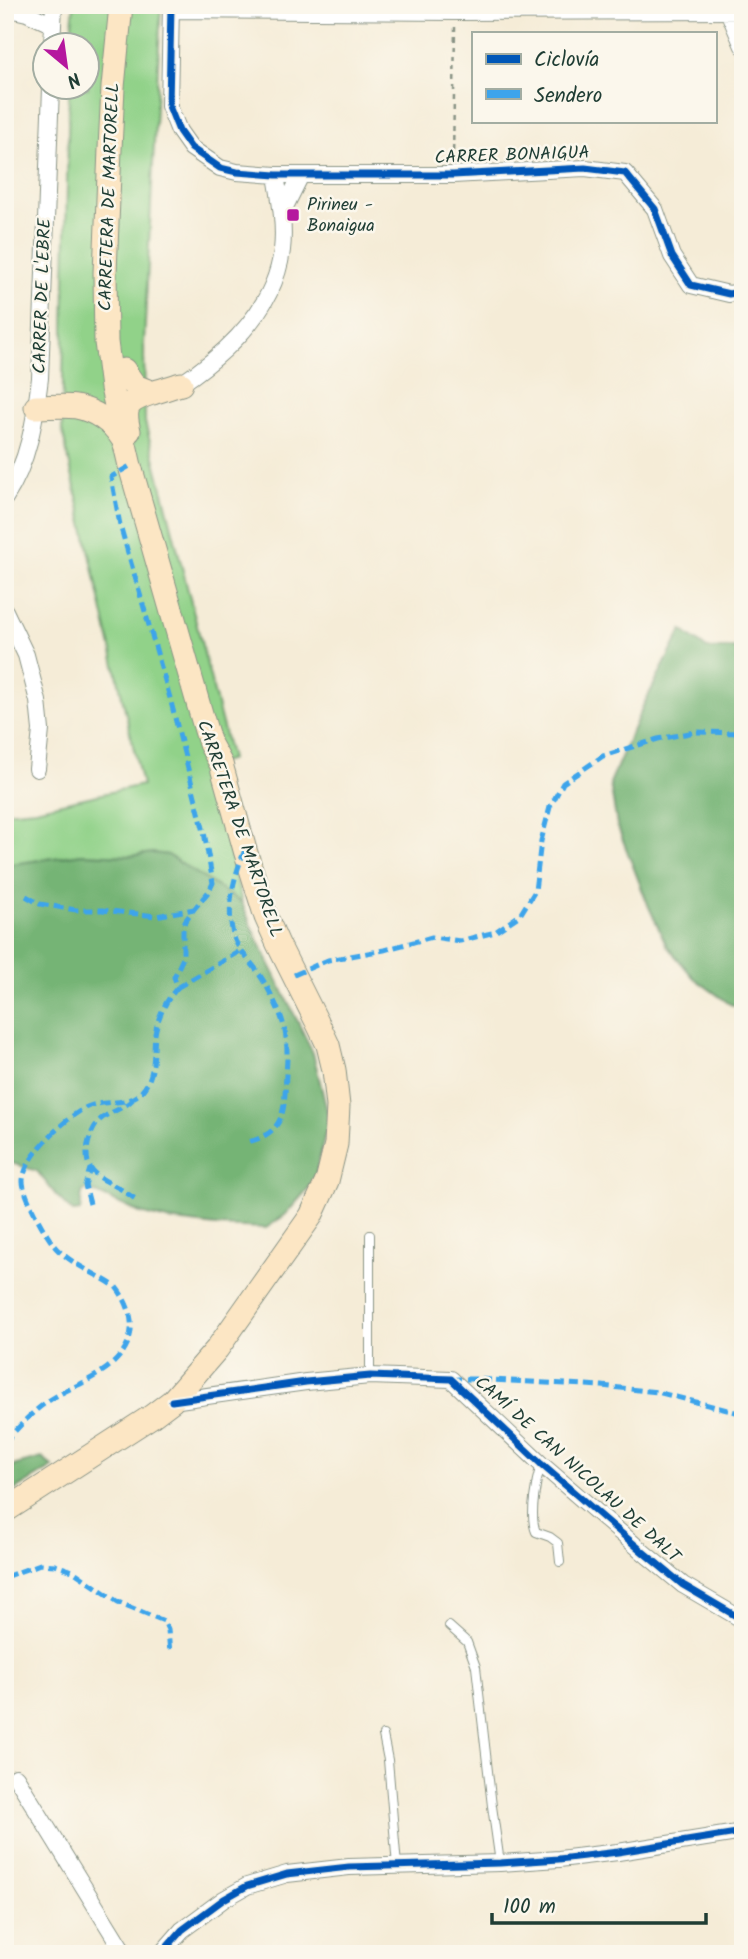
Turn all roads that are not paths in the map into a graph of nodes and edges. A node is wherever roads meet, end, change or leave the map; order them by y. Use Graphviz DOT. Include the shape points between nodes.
graph roads {
  1 [pos="54,5"];
  2 [pos="121,5"];
  3 [pos="5,8"];
  4 [pos="171,8"];
  5 [pos="387,8"];
  6 [pos="733,9"];
  7 [pos="53,25"];
  8 [pos="120,29"];
  9 [pos="53,32"];
  10 [pos="743,46"];
  11 [pos="51,102"];
  12 [pos="256,174"];
  13 [pos="276,175"];
  14 [pos="301,175"];
  15 [pos="282,213"];
  16 [pos="743,291"];
  17 [pos="112,356"];
  18 [pos="181,384"];
  19 [pos="144,401"];
  20 [pos="36,407"];
  21 [pos="78,407"];
  22 [pos="130,436"];
  23 [pos="130,466"];
  24 [pos="5,498"];
  25 [pos="5,611"];
  26 [pos="221,765"];
  27 [pos="37,769"];
  28 [pos="370,1234"];
  29 [pos="370,1376"];
  30 [pos="172,1401"];
  31 [pos="541,1464"];
  32 [pos="5,1511"];
  33 [pos="560,1562"];
  34 [pos="743,1620"];
  35 [pos="450,1626"];
  36 [pos="383,1735"];
  37 [pos="16,1777"];
  38 [pos="743,1832"];
  39 [pos="500,1863"];
  40 [pos="397,1866"];
  41 [pos="125,1954"];
  42 [pos="161,1954"];
  1 -- 7 [label="street"];
  2 -- 8 [label="main road, CARRETERA DE MARTORELL"];
  3 -- 7 [label="street"];
  4 -- 5 [label="street"];
  4 -- 12 [label="street, CARRER BONAIGUA" via="169,106 178,131 191,148 220,168"];
  5 -- 6 [label="street" via="455,12"];
  6 -- 10 [label="street"];
  7 -- 9 [label="street"];
  8 -- 17 [label="main road, CARRETERA DE MARTORELL" via="105,273"];
  8 -- 17 [label="main road" via="124,138 119,320"];
  11 -- 20 [label="street, CARRER DE L'EBRE"];
  12 -- 13 [label="street, CARRER BONAIGUA"];
  12 -- 15 [label="street"];
  13 -- 14 [label="street, CARRER BONAIGUA"];
  13 -- 15 [label="street"];
  14 -- 15 [label="street"];
  14 -- 16 [label="street, CARRER BONAIGUA" via="453,175 585,168 625,173 655,208 673,256 691,285 729,295"];
  15 -- 18 [label="street" via="282,251 268,296 238,338"];
  17 -- 19 [label="main road" via="115,382 125,402"];
  17 -- 21 [label="main road" via="100,388"];
  17 -- 22 [label="main road, CARRETERA DE MARTORELL" via="112,388"];
  18 -- 19 [label="main road" via="166,397"];
  19 -- 22 [label="main road"];
  19 -- 23 [label="main road" via="126,418"];
  20 -- 21 [label="main road"];
  20 -- 24 [label="street, CARRER DE L'EBRE" via="17,478"];
  21 -- 22 [label="main road"];
  22 -- 23 [label="main road, CARRETERA DE MARTORELL"];
  22 -- 26 [label="main road" via="177,573"];
  23 -- 26 [label="main road, CARRETERA DE MARTORELL" via="207,735"];
  25 -- 27 [label="street" via="26,655 38,701"];
  26 -- 30 [label="main road, CARRETERA DE MARTORELL" via="266,917 328,1045 338,1125 332,1166 311,1216 217,1349"];
  28 -- 29 [label="lane"];
  29 -- 30 [label="street, CAMÍ DE CAN NICOLAU DE DALT"];
  29 -- 31 [label="street, CAMÍ DE CAN NICOLAU DE DALT" via="451,1379"];
  30 -- 32 [label="main road, CARRETERA DE MARTORELL"];
  31 -- 33 [label="lane" via="534,1529 555,1539"];
  31 -- 34 [label="street, CAMÍ DE CAN NICOLAU DE DALT" via="683,1585"];
  35 -- 39 [label="lane" via="467,1642 476,1667"];
  36 -- 40 [label="lane"];
  37 -- 41 [label="street"];
  38 -- 39 [label="street" via="618,1852"];
  39 -- 40 [label="street"];
  40 -- 42 [label="street" via="316,1869 247,1886 202,1913"];
}
